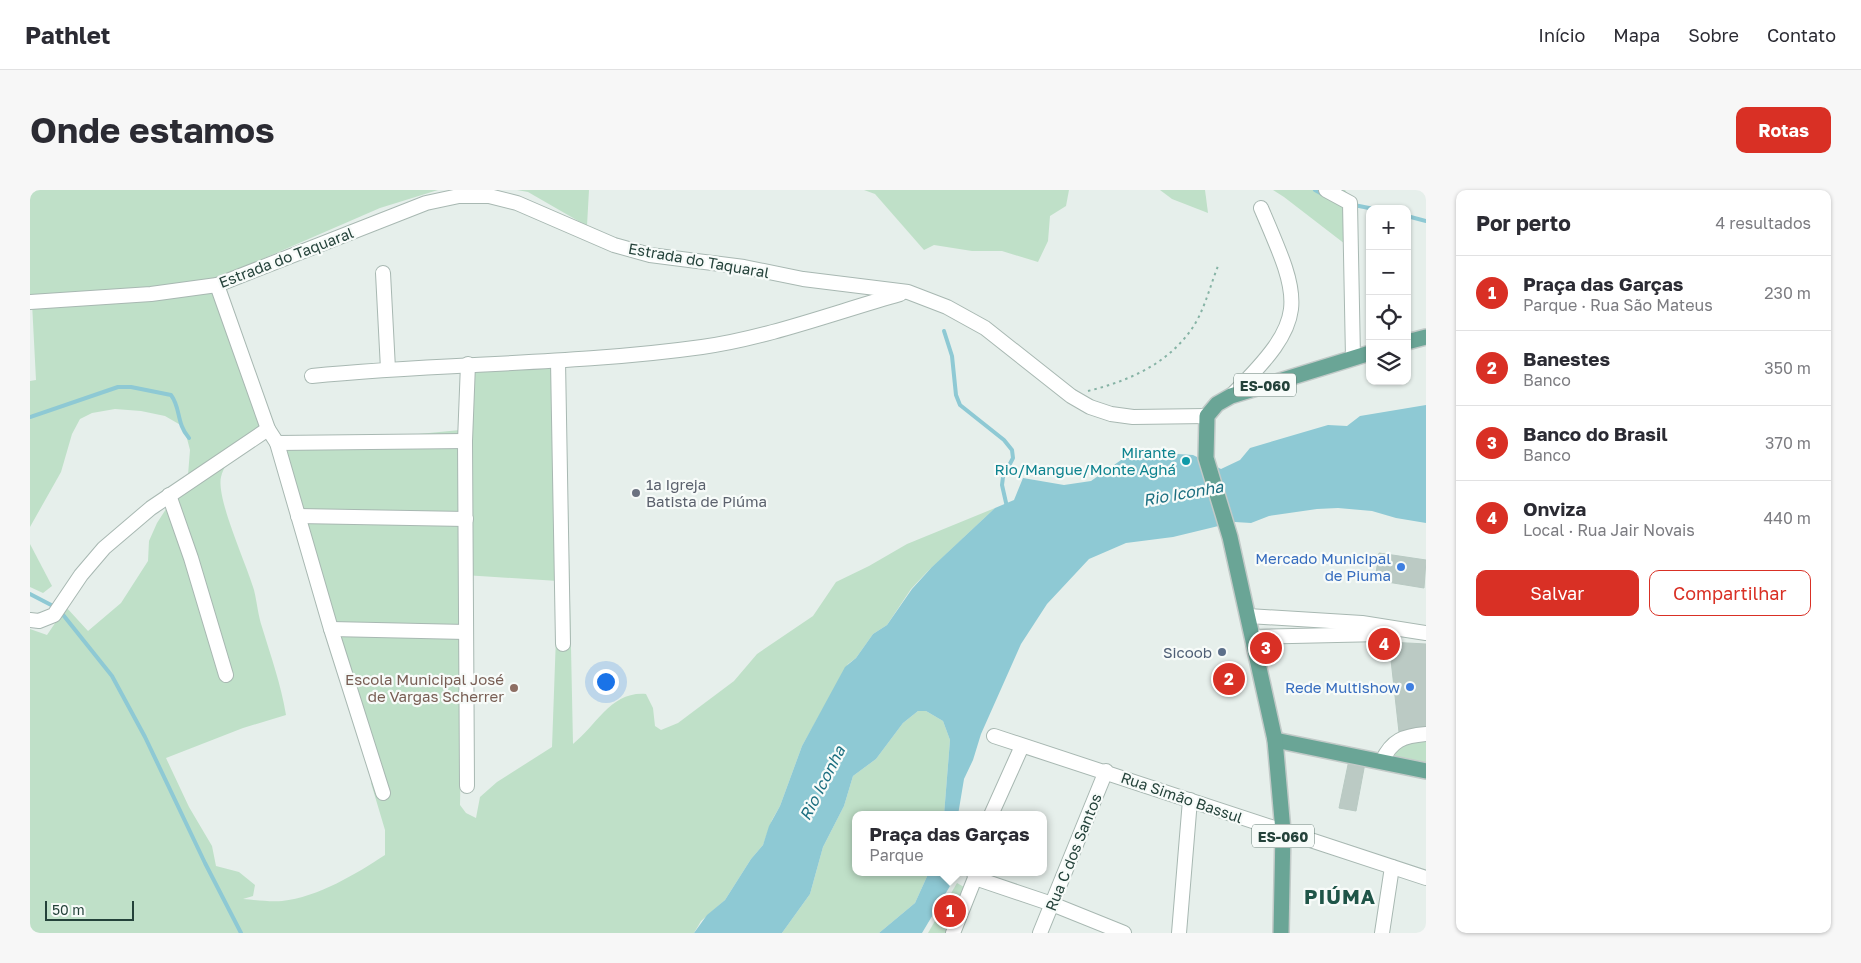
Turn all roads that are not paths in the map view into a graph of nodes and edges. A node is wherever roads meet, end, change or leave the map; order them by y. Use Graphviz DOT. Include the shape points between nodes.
graph roads {
  1 [pos="1326,190"];
  2 [pos="1349,196"];
  3 [pos="1261,208"];
  4 [pos="383,273"];
  5 [pos="217,285"];
  6 [pos="908,292"];
  7 [pos="30,302"];
  8 [pos="1426,337"];
  9 [pos="1411,341"];
  10 [pos="1366,354"];
  11 [pos="1353,358"];
  12 [pos="558,361"];
  13 [pos="468,364"];
  14 [pos="388,368"];
  15 [pos="312,376"];
  16 [pos="1232,396"];
  17 [pos="1207,416"];
  18 [pos="268,429"];
  19 [pos="465,441"];
  20 [pos="277,443"];
  21 [pos="169,495"];
  22 [pos="298,516"];
  23 [pos="466,519"];
  24 [pos="1248,616"];
  25 [pos="30,620"];
  26 [pos="1362,628"];
  27 [pos="332,629"];
  28 [pos="466,632"];
  29 [pos="1426,633"];
  30 [pos="1252,637"];
  31 [pos="563,644"];
  32 [pos="226,675"];
  33 [pos="1426,734"];
  34 [pos="994,736"];
  35 [pos="1275,740"];
  36 [pos="1022,746"];
  37 [pos="1382,761"];
  38 [pos="1106,771"];
  39 [pos="1426,771"];
  40 [pos="467,786"];
  41 [pos="383,793"];
  42 [pos="1190,800"];
  43 [pos="992,811"];
  44 [pos="1283,831"];
  45 [pos="1392,867"];
  46 [pos="974,876"];
  47 [pos="977,876"];
  48 [pos="1426,878"];
  49 [pos="1052,904"];
  50 [pos="953,933"];
  51 [pos="1040,933"];
  52 [pos="1124,933"];
  53 [pos="1179,933"];
  54 [pos="1281,933"];
  55 [pos="1382,933"];
  1 -- 2 [label="street"];
  2 -- 11 [label="street"];
  3 -- 16 [label="street" via="1282,258 1293,307 1279,343"];
  4 -- 14 [label="street"];
  5 -- 6 [label="street, Estrada do Taquaral" via="426,202 459,196 489,196 517,203 614,245 650,255"];
  5 -- 7 [label="street, Estrada do Taquaral" via="151,294"];
  5 -- 18 [label="street"];
  6 -- 12 [label="street" via="723,343"];
  6 -- 17 [label="street, Estrada do Taquaral" via="947,307 985,328 1071,396 1090,407 1133,417"];
  8 -- 9 [label="main road"];
  10 -- 11 [label="main road, ES-060"];
  11 -- 16 [label="main road, ES-060"];
  12 -- 13 [label="street"];
  12 -- 31 [label="street"];
  13 -- 14 [label="street"];
  13 -- 19 [label="street"];
  14 -- 15 [label="street"];
  16 -- 17 [label="main road, ES-060" via="1217,404"];
  17 -- 24 [label="main road, ES-060" via="1206,458 1230,537"];
  18 -- 20 [label="street"];
  18 -- 21 [label="street"];
  19 -- 20 [label="street"];
  19 -- 23 [label="street"];
  20 -- 22 [label="street"];
  21 -- 25 [label="street" via="104,548 54,615 39,621"];
  21 -- 32 [label="street"];
  22 -- 23 [label="street"];
  22 -- 27 [label="street"];
  23 -- 28 [label="street"];
  24 -- 26 [label="street"];
  24 -- 30 [label="main road, ES-060"];
  26 -- 29 [label="street" via="1386,625"];
  26 -- 30 [label="street"];
  27 -- 28 [label="street"];
  27 -- 41 [label="street"];
  28 -- 40 [label="street"];
  30 -- 35 [label="main road, ES-060"];
  33 -- 37 [label="street" via="1398,740 1388,748"];
  34 -- 36 [label="street, Rua Simão Bassul"];
  35 -- 37 [label="main road"];
  35 -- 44 [label="main road, ES-060"];
  36 -- 38 [label="street, Rua Simão Bassul"];
  36 -- 43 [label="street"];
  37 -- 39 [label="main road"];
  38 -- 42 [label="street, Rua Simão Bassul"];
  38 -- 49 [label="street, Rua C dos Santos"];
  42 -- 44 [label="street, Rua Simão Bassul"];
  42 -- 53 [label="street"];
  44 -- 45 [label="street, Rua Simão Bassul"];
  44 -- 54 [label="main road, ES-060"];
  45 -- 48 [label="street, Rua Simão Bassul"];
  45 -- 55 [label="street"];
  46 -- 50 [label="street"];
  47 -- 49 [label="street"];
  49 -- 51 [label="street, Rua C dos Santos"];
  49 -- 52 [label="street"];
}
